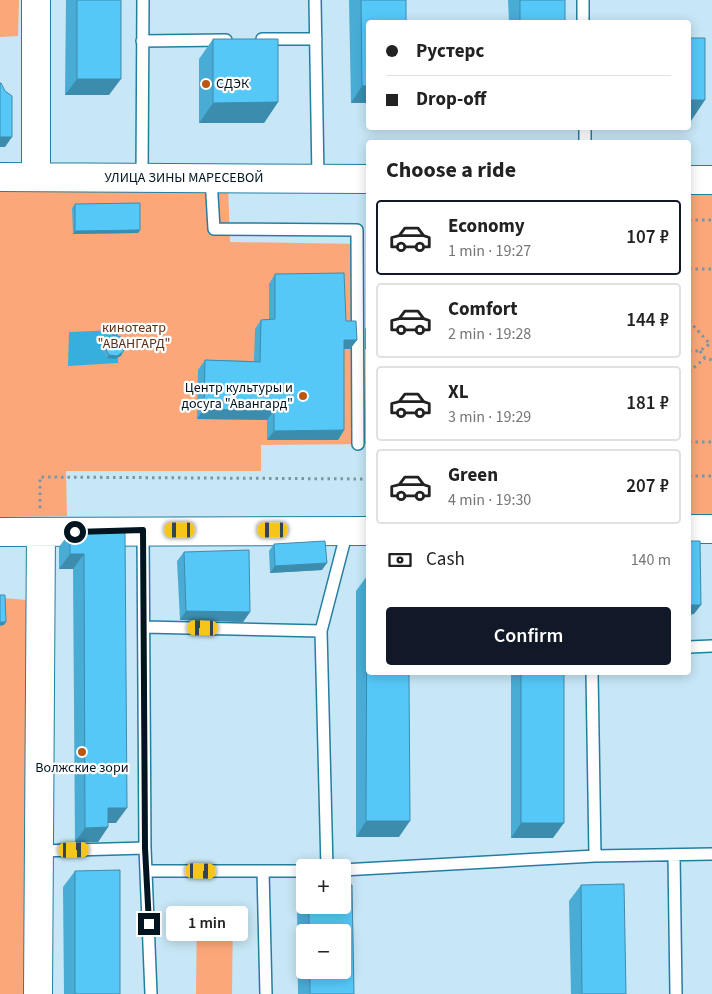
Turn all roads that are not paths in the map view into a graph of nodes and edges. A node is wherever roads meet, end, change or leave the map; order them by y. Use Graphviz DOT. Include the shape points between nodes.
graph roads {
  1 [pos="36,0"];
  2 [pos="142,0"];
  3 [pos="314,0"];
  4 [pos="583,0"];
  5 [pos="583,20"];
  6 [pos="316,39"];
  7 [pos="142,41"];
  8 [pos="0,177"];
  9 [pos="36,178"];
  10 [pos="142,178"];
  11 [pos="211,178"];
  12 [pos="318,179"];
  13 [pos="366,179"];
  14 [pos="691,180"];
  15 [pos="712,180"];
  16 [pos="358,444"];
  17 [pos="691,529"];
  18 [pos="712,529"];
  19 [pos="143,530"];
  20 [pos="358,531"];
  21 [pos="0,532"];
  22 [pos="41,532"];
  23 [pos="144,627"];
  24 [pos="321,631"];
  25 [pos="712,646"];
  26 [pos="691,647"];
  27 [pos="592,675"];
  28 [pos="145,848"];
  29 [pos="38,851"];
  30 [pos="712,854"];
  31 [pos="674,855"];
  32 [pos="595,856"];
  33 [pos="327,859"];
  34 [pos="351,870"];
  35 [pos="148,871"];
  36 [pos="263,871"];
  37 [pos="296,871"];
  38 [pos="38,994"];
  39 [pos="151,994"];
  40 [pos="266,994"];
  41 [pos="676,994"];
  1 -- 9 [label="street"];
  2 -- 7 [label="lane"];
  3 -- 6 [label="lane"];
  4 -- 5 [label="lane"];
  6 -- 7 [label="lane"];
  6 -- 12 [label="lane"];
  7 -- 10 [label="lane"];
  8 -- 9 [label="street, УЛИЦА ЗИНЫ МАРЕСЕВОЙ"];
  9 -- 10 [label="street, УЛИЦА ЗИНЫ МАРЕСЕВОЙ"];
  10 -- 11 [label="street, УЛИЦА ЗИНЫ МАРЕСЕВОЙ"];
  11 -- 12 [label="street, УЛИЦА ЗИНЫ МАРЕСЕВОЙ"];
  11 -- 16 [label="lane" via="214,229 357,230"];
  12 -- 13 [label="street, УЛИЦА ЗИНЫ МАРЕСЕВОЙ"];
  14 -- 15 [label="street"];
  17 -- 18 [label="street"];
  19 -- 20 [label="street"];
  19 -- 22 [label="street"];
  19 -- 23 [label="lane"];
  20 -- 24 [label="lane"];
  21 -- 22 [label="street"];
  22 -- 29 [label="street"];
  23 -- 24 [label="lane"];
  23 -- 28 [label="lane"];
  24 -- 33 [label="lane"];
  25 -- 26 [label="lane"];
  27 -- 32 [label="lane"];
  28 -- 29 [label="lane"];
  28 -- 35 [label="lane"];
  29 -- 38 [label="street"];
  30 -- 31 [label="lane"];
  31 -- 32 [label="lane"];
  31 -- 41 [label="lane"];
  32 -- 34 [label="lane"];
  35 -- 36 [label="lane"];
  35 -- 39 [label="lane"];
  36 -- 37 [label="lane"];
  36 -- 40 [label="lane"];
}
